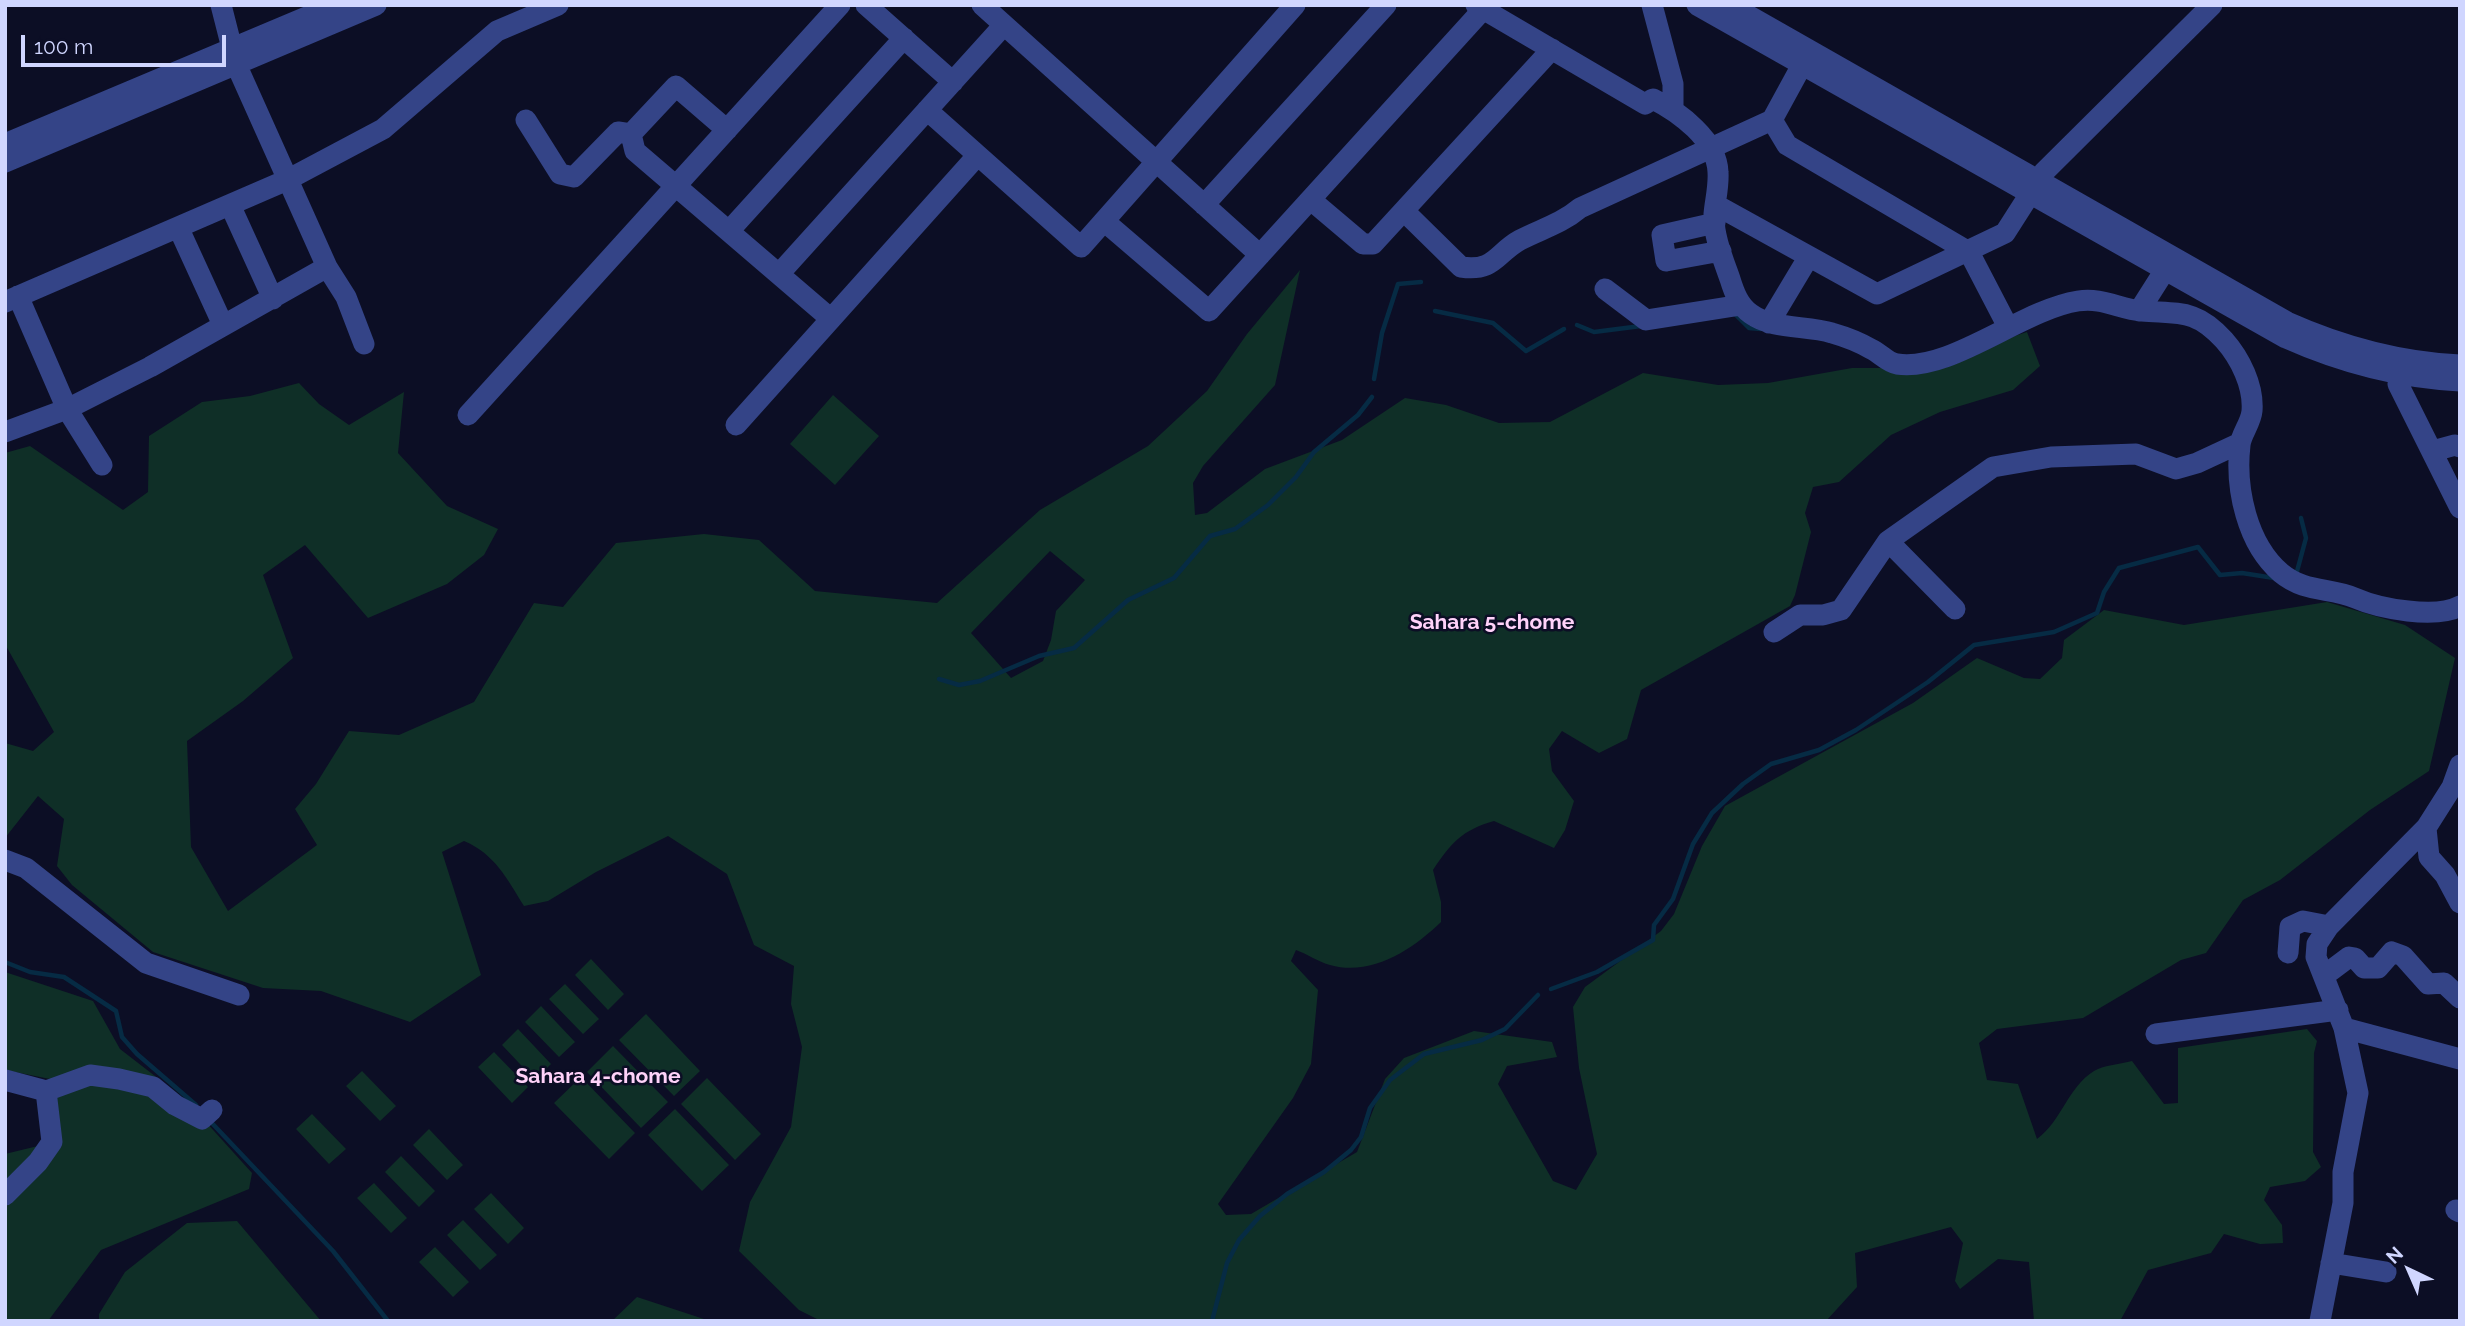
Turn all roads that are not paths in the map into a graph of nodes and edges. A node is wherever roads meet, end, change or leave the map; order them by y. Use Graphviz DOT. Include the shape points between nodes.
graph roads {
  1 [pos="221,5"];
  2 [pos="335,5"];
  3 [pos="376,5"];
  4 [pos="558,5"];
  5 [pos="840,5"];
  6 [pos="866,5"];
  7 [pos="982,5"];
  8 [pos="1295,5"];
  9 [pos="1386,5"];
  10 [pos="1652,5"];
  11 [pos="1697,5"];
  12 [pos="1730,5"];
  13 [pos="2213,5"];
  14 [pos="1482,7"];
  15 [pos="1004,25"];
  16 [pos="904,38"];
  17 [pos="1552,49"];
  18 [pos="235,56"];
  19 [pos="1806,58"];
  20 [pos="953,82"];
  21 [pos="1673,109"];
  22 [pos="927,110"];
  23 [pos="526,120"];
  24 [pos="1772,120"];
  25 [pos="727,130"];
  26 [pos="631,134"];
  27 [pos="5,144"];
  28 [pos="1711,149"];
  29 [pos="977,156"];
  30 [pos="5,162"];
  31 [pos="1157,162"];
  32 [pos="288,180"];
  33 [pos="676,186"];
  34 [pos="2035,187"];
  35 [pos="1311,200"];
  36 [pos="1204,205"];
  37 [pos="231,206"];
  38 [pos="1405,212"];
  39 [pos="1716,214"];
  40 [pos="1104,221"];
  41 [pos="179,229"];
  42 [pos="729,231"];
  43 [pos="1721,251"];
  44 [pos="1969,252"];
  45 [pos="1260,255"];
  46 [pos="1808,258"];
  47 [pos="2169,263"];
  48 [pos="327,267"];
  49 [pos="779,274"];
  50 [pos="2210,286"];
  51 [pos="1605,289"];
  52 [pos="12,299"];
  53 [pos="273,299"];
  54 [pos="1741,305"];
  55 [pos="2139,311"];
  56 [pos="2196,316"];
  57 [pos="831,319"];
  58 [pos="1769,323"];
  59 [pos="223,325"];
  60 [pos="2008,327"];
  61 [pos="364,344"];
  62 [pos="2460,365"];
  63 [pos="2402,368"];
  64 [pos="2460,381"];
  65 [pos="66,409"];
  66 [pos="468,415"];
  67 [pos="736,425"];
  68 [pos="5,432"];
  69 [pos="2240,443"];
  70 [pos="2460,447"];
  71 [pos="2433,450"];
  72 [pos="102,465"];
  73 [pos="2460,508"];
  74 [pos="1888,541"];
  75 [pos="2459,608"];
  76 [pos="1955,609"];
  77 [pos="1774,632"];
  78 [pos="2460,765"];
  79 [pos="2426,828"];
  80 [pos="5,860"];
  81 [pos="2460,903"];
  82 [pos="2329,926"];
  83 [pos="2288,953"];
  84 [pos="2325,975"];
  85 [pos="239,995"];
  86 [pos="2460,998"];
  87 [pos="2341,1019"];
  88 [pos="2156,1034"];
  89 [pos="2460,1059"];
  90 [pos="5,1080"];
  91 [pos="46,1091"];
  92 [pos="212,1110"];
  93 [pos="5,1195"];
  94 [pos="2331,1262"];
  95 [pos="2386,1272"];
  96 [pos="2320,1321"];
  1 -- 18 [label="street"];
  2 -- 18 [label="street"];
  3 -- 18 [label="street"];
  4 -- 32 [label="street" via="496,32 383,129"];
  5 -- 25 [label="street"];
  6 -- 16 [label="street"];
  7 -- 15 [label="street"];
  8 -- 31 [label="street"];
  9 -- 36 [label="street"];
  10 -- 21 [label="street" via="1673,84"];
  11 -- 19 [label="street"];
  12 -- 19 [label="street"];
  13 -- 34 [label="street"];
  14 -- 17 [label="street"];
  14 -- 35 [label="street"];
  15 -- 20 [label="street"];
  15 -- 31 [label="street"];
  16 -- 20 [label="street"];
  16 -- 42 [label="street"];
  17 -- 21 [label="street" via="1645,104 1653,99"];
  17 -- 38 [label="street"];
  18 -- 27 [label="street"];
  18 -- 30 [label="street"];
  18 -- 32 [label="street"];
  19 -- 24 [label="street"];
  19 -- 34 [label="street"];
  20 -- 22 [label="street"];
  21 -- 28 [label="street"];
  22 -- 29 [label="street"];
  22 -- 49 [label="street"];
  23 -- 26 [label="street" via="560,174 573,177 618,132"];
  24 -- 28 [label="street"];
  24 -- 44 [label="street" via="1787,145"];
  25 -- 26 [label="street" via="676,86"];
  25 -- 33 [label="street"];
  26 -- 33 [label="street" via="635,151"];
  28 -- 38 [label="street" via="1580,208 1479,268 1461,267"];
  28 -- 39 [label="street" via="1718,170"];
  29 -- 40 [label="street" via="1081,247"];
  29 -- 57 [label="street"];
  31 -- 36 [label="street"];
  31 -- 40 [label="street"];
  32 -- 37 [label="street"];
  32 -- 48 [label="street"];
  33 -- 42 [label="street"];
  33 -- 66 [label="street"];
  34 -- 44 [label="street" via="2005,233"];
  34 -- 47 [label="street"];
  35 -- 38 [label="street" via="1363,244 1373,244"];
  35 -- 45 [label="street"];
  36 -- 45 [label="street"];
  37 -- 41 [label="street"];
  37 -- 53 [label="street"];
  39 -- 43 [label="street"];
  39 -- 43 [label="street" via="1662,235 1666,261"];
  39 -- 46 [label="street"];
  40 -- 45 [label="street" via="1209,311"];
  41 -- 52 [label="street"];
  41 -- 59 [label="street"];
  42 -- 49 [label="street"];
  43 -- 54 [label="street"];
  44 -- 46 [label="street" via="1877,294"];
  44 -- 60 [label="street"];
  46 -- 58 [label="street"];
  47 -- 50 [label="street"];
  47 -- 55 [label="street"];
  48 -- 53 [label="street"];
  48 -- 61 [label="street" via="346,297"];
  49 -- 57 [label="street"];
  50 -- 56 [label="street"];
  50 -- 63 [label="street"];
  51 -- 54 [label="street" via="1646,320"];
  52 -- 65 [label="street"];
  53 -- 59 [label="street"];
  54 -- 58 [label="street"];
  55 -- 56 [label="street"];
  55 -- 60 [label="street" via="2101,299 2076,301"];
  56 -- 69 [label="street" via="2227,343 2243,368 2252,412"];
  57 -- 67 [label="street"];
  58 -- 60 [label="street" via="1813,327 1845,337 1894,364 1928,364"];
  59 -- 65 [label="street"];
  62 -- 63 [label="street"];
  63 -- 64 [label="street"];
  63 -- 71 [label="street" via="2398,383"];
  65 -- 68 [label="street"];
  65 -- 72 [label="street"];
  69 -- 74 [label="street" via="2176,469 2136,454 2050,457 1993,467"];
  69 -- 75 [label="street" via="2244,507 2261,549 2282,574 2312,590 2347,594 2368,604 2438,612"];
  70 -- 71 [label="street"];
  71 -- 73 [label="street"];
  74 -- 76 [label="street"];
  74 -- 77 [label="street" via="1841,610 1800,615"];
  78 -- 79 [label="street"];
  79 -- 81 [label="street" via="2429,857"];
  79 -- 82 [label="street"];
  80 -- 85 [label="street" via="26,867 146,963"];
  82 -- 83 [label="street" via="2303,921 2290,926"];
  82 -- 84 [label="street" via="2317,944 2316,957"];
  84 -- 86 [label="street" via="2349,957 2364,968 2378,968 2392,952 2403,956 2428,985 2444,983"];
  84 -- 87 [label="street"];
  87 -- 88 [label="street"];
  87 -- 89 [label="street"];
  87 -- 94 [label="street" via="2357,1093"];
  90 -- 91 [label="street"];
  91 -- 92 [label="street" via="90,1075 153,1087 202,1119"];
  91 -- 93 [label="street" via="52,1142"];
  94 -- 95 [label="street"];
  94 -- 96 [label="street"];
}
